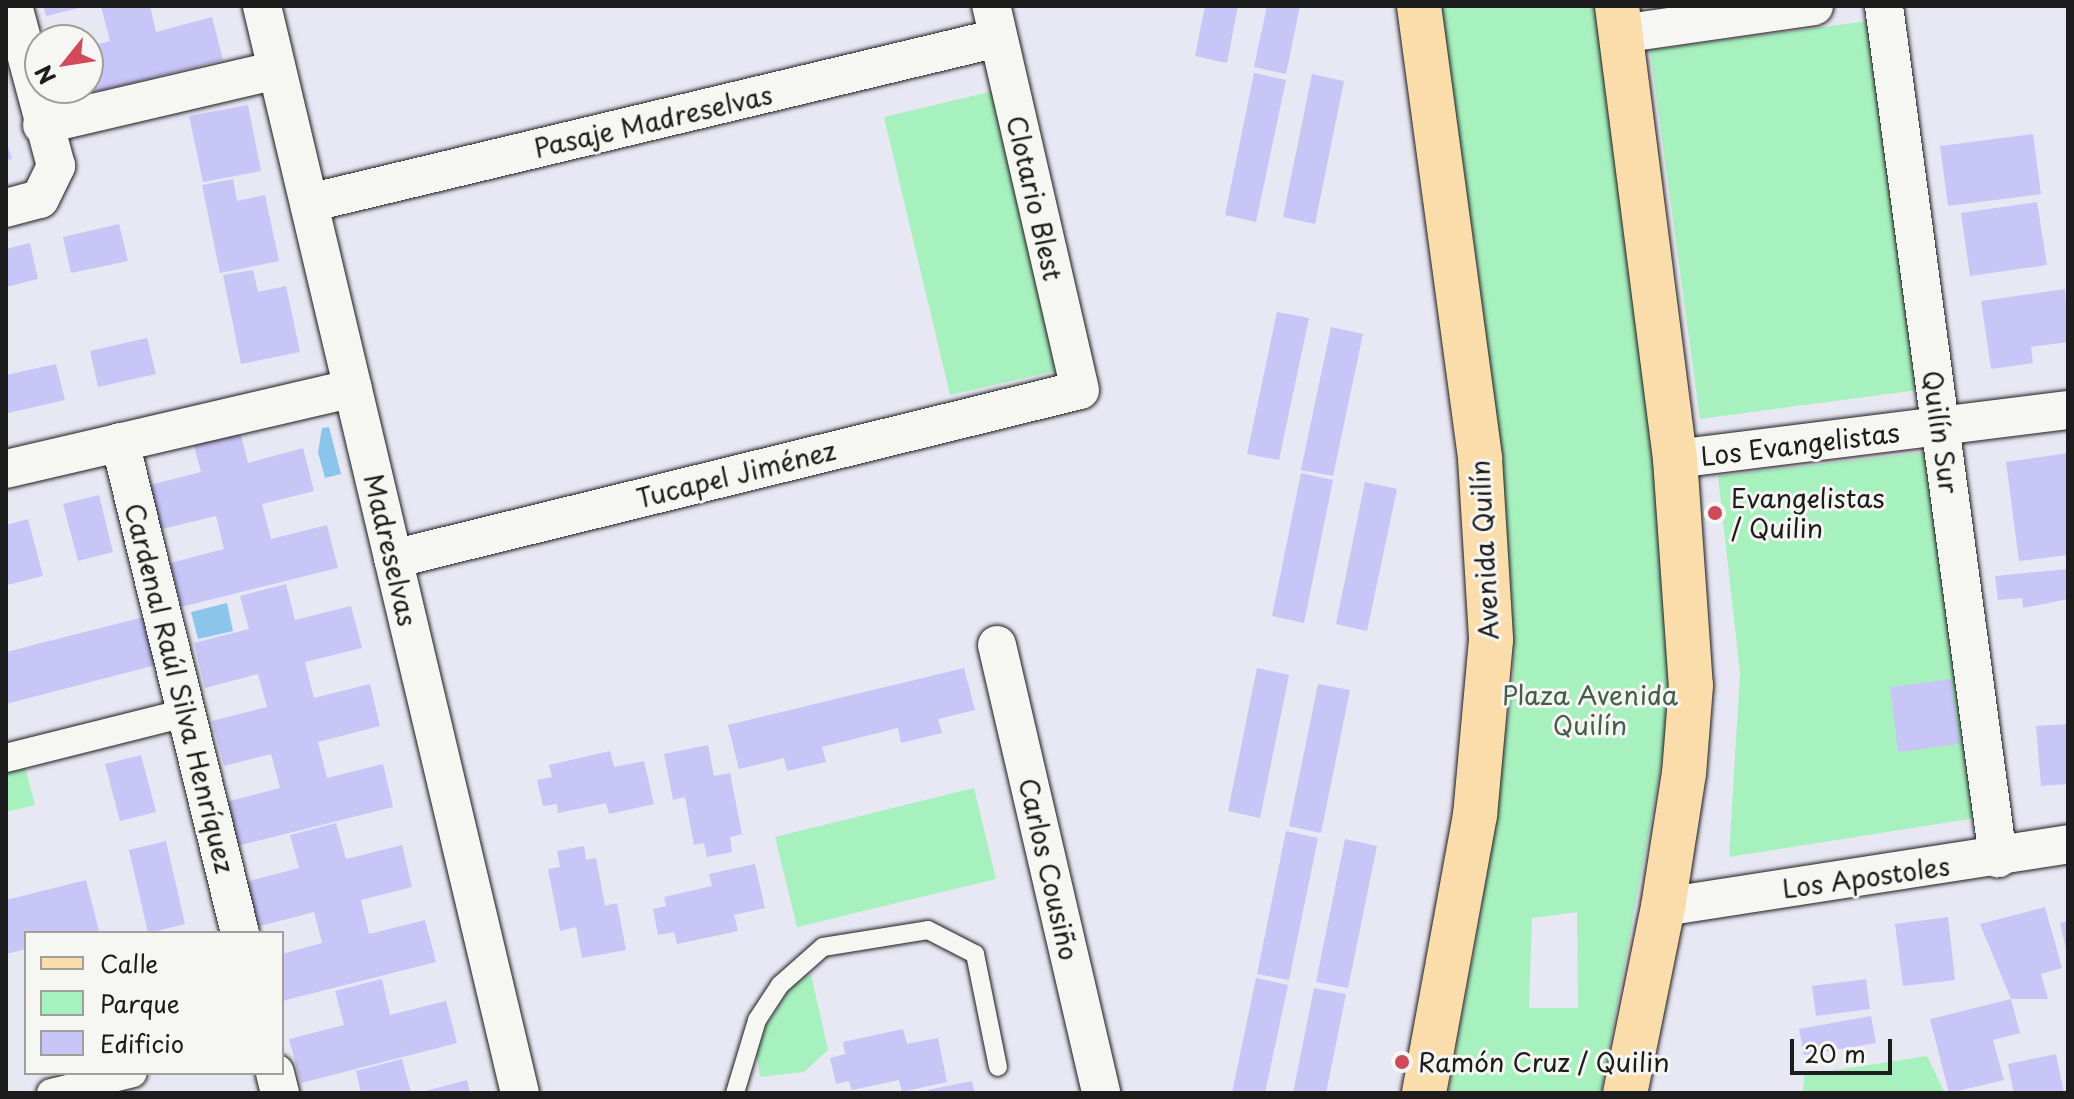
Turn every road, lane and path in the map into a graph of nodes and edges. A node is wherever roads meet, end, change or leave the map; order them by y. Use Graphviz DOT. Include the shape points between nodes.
graph roads {
  1 [pos="13,6"];
  2 [pos="262,6"];
  3 [pos="1419,6"];
  4 [pos="1814,6"];
  5 [pos="1884,6"];
  6 [pos="1619,20"];
  7 [pos="994,22"];
  8 [pos="277,70"];
  9 [pos="42,125"];
  10 [pos="309,203"];
  11 [pos="6,208"];
  12 [pos="353,388"];
  13 [pos="1080,390"];
  14 [pos="2068,410"];
  15 [pos="1941,427"];
  16 [pos="120,442"];
  17 [pos="1675,459"];
  18 [pos="6,469"];
  19 [pos="393,559"];
  20 [pos="997,645"];
  21 [pos="185,713"];
  22 [pos="6,758"];
  23 [pos="2068,844"];
  24 [pos="1998,858"];
  25 [pos="1663,907"];
  26 [pos="240,931"];
  27 [pos="998,1067"];
  28 [pos="125,1075"];
  29 [pos="51,1093"];
  30 [pos="520,1093"];
  31 [pos="735,1093"];
  32 [pos="1101,1093"];
  33 [pos="1424,1093"];
  34 [pos="1625,1093"];
  1 -- 9 [label="street"];
  2 -- 8 [label="street, Madreselvas"];
  3 -- 33 [label="main road, Avenida Quilín" via="1481,474 1491,640 1475,815"];
  4 -- 6 [label="street"];
  5 -- 15 [label="street, Quilín Sur"];
  6 -- 17 [label="main road"];
  7 -- 10 [label="street, Pasaje Madreselvas"];
  7 -- 13 [label="street, Clotario Blest"];
  8 -- 9 [label="street"];
  8 -- 10 [label="street, Madreselvas"];
  9 -- 11 [label="street" via="56,166 40,199"];
  10 -- 12 [label="street, Madreselvas"];
  12 -- 16 [label="street"];
  12 -- 19 [label="street, Madreselvas"];
  13 -- 19 [label="street, Tucapel Jiménez"];
  14 -- 15 [label="street, Los Evangelistas"];
  15 -- 17 [label="street, Los Evangelistas"];
  15 -- 24 [label="street, Quilín Sur"];
  16 -- 18 [label="street"];
  16 -- 21 [label="street, Cardenal Raúl Silva Henríquez"];
  17 -- 25 [label="main road" via="1691,685 1684,773"];
  19 -- 30 [label="street, Madreselvas"];
  20 -- 32 [label="street, Carlos Cousiño"];
  21 -- 22 [label="street"];
  21 -- 26 [label="street, Cardenal Raúl Silva Henríquez"];
  23 -- 24 [label="street, Los Apostoles"];
  24 -- 25 [label="street, Los Apostoles"];
  25 -- 34 [label="main road"];
  27 -- 31 [label="lane" via="975,954 928,930 823,947 780,985 757,1020"];
  28 -- 29 [label="street"];
}
